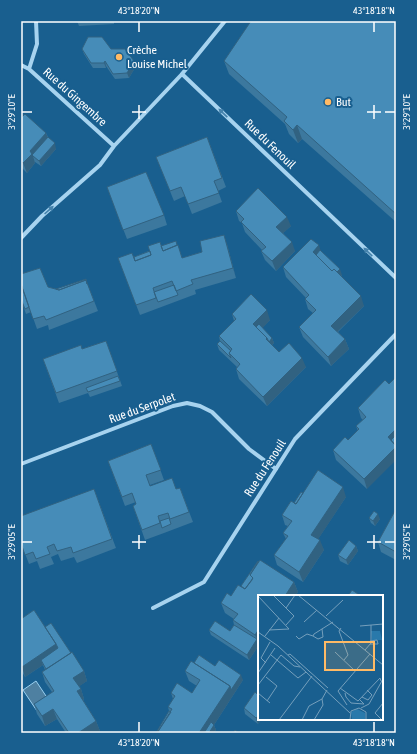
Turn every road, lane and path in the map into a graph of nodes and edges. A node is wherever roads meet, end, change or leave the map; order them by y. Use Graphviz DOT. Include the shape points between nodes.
graph roads {
  1 [pos="36,21"];
  2 [pos="225,21"];
  3 [pos="21,65"];
  4 [pos="29,69"];
  5 [pos="182,74"];
  6 [pos="114,146"];
  7 [pos="21,238"];
  8 [pos="396,278"];
  9 [pos="396,334"];
  10 [pos="21,464"];
  11 [pos="276,469"];
  12 [pos="153,608"];
  1 -- 4 [label="street" via="37,44"];
  2 -- 5 [label="street"];
  3 -- 4 [label="street, Rue du Gingembre"];
  4 -- 6 [label="street, Rue du Gingembre"];
  5 -- 6 [label="street"];
  8 -- 5 [label="street, Rue du Fenouil, one-way"];
  7 -- 6 [label="street, one-way" via="100,165"];
  9 -- 11 [label="street, Rue du Fenouil" via="296,439"];
  10 -- 11 [label="street, Rue du Serpolet" via="173,406 187,403 212,412 249,449"];
  11 -- 12 [label="street, Rue du Fenouil" via="204,582"];
}
